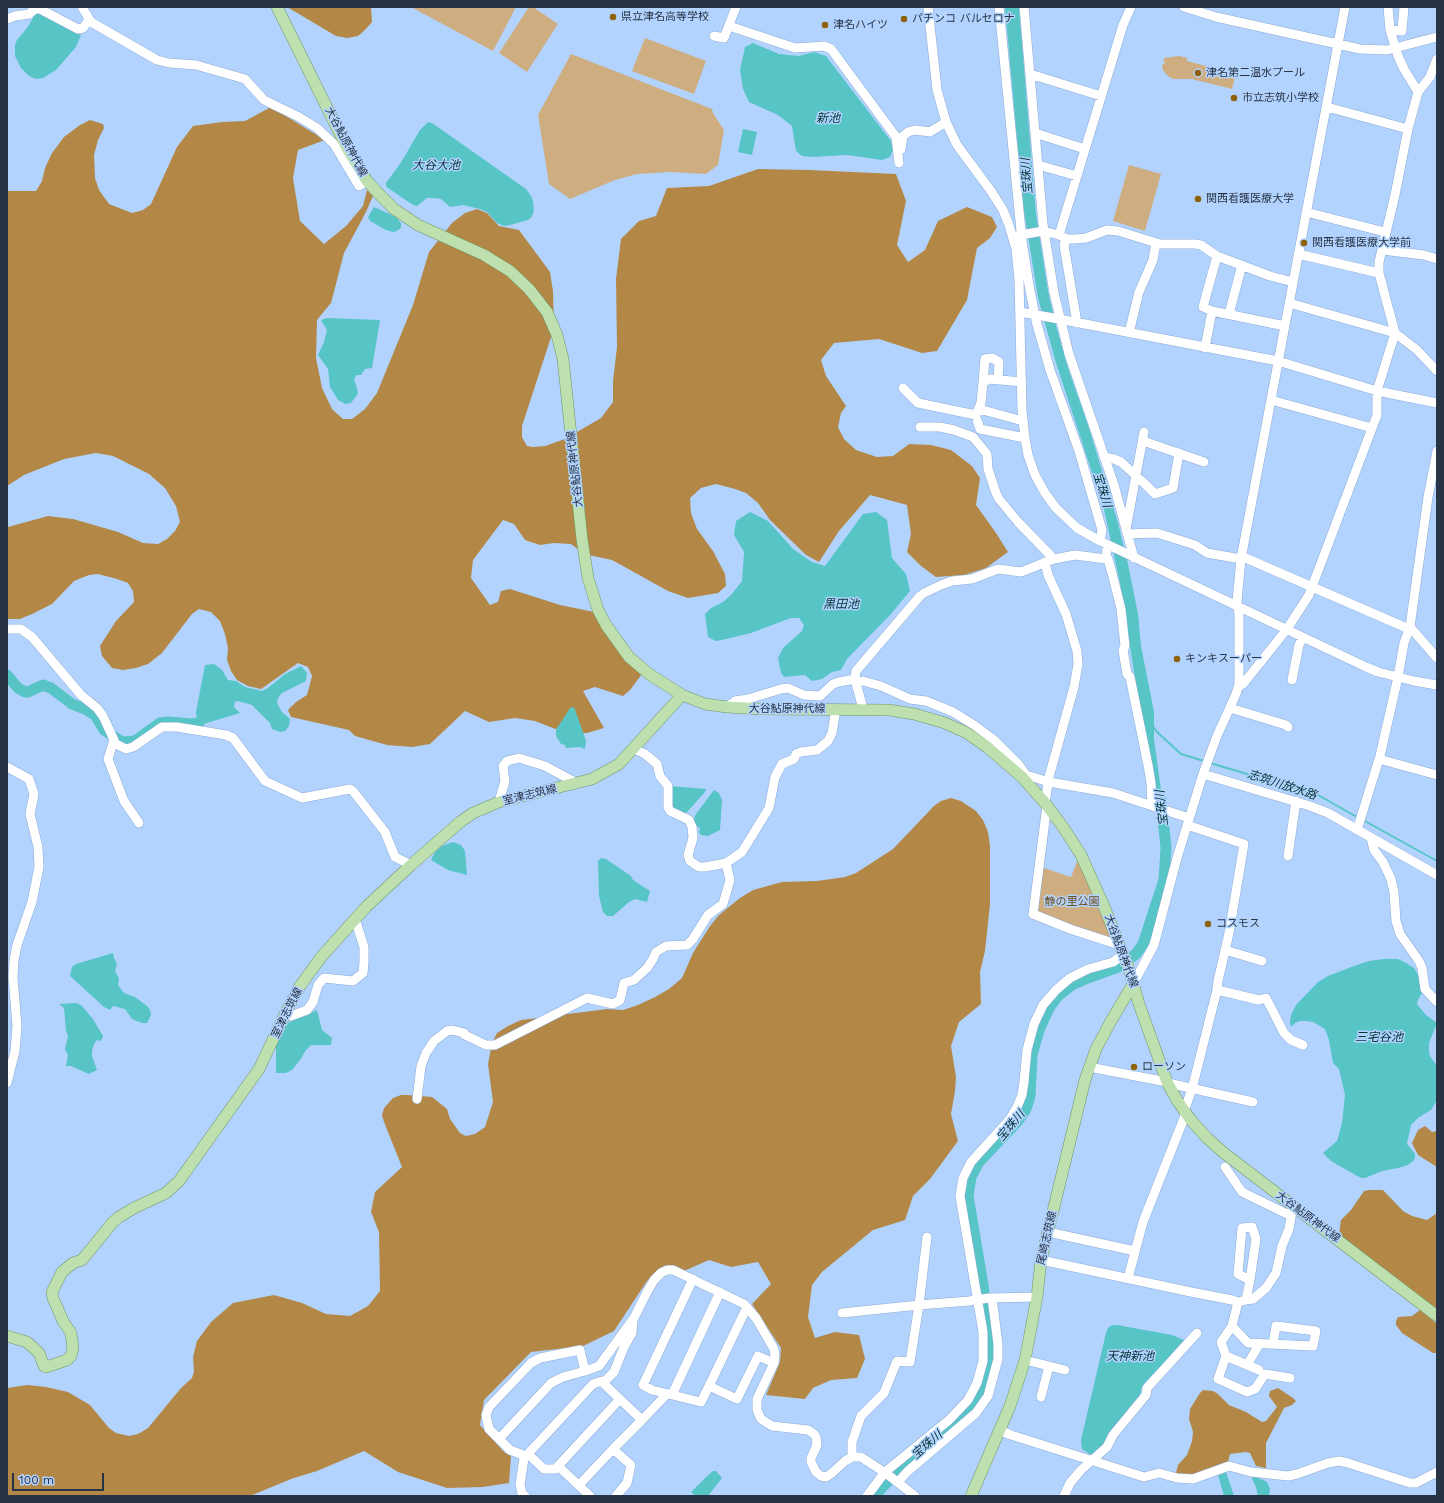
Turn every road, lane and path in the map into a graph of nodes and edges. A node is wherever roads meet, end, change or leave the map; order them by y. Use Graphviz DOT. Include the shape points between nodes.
graph roads {
  1 [pos="82,7"];
  2 [pos="277,7"];
  3 [pos="736,7"];
  4 [pos="928,7"];
  5 [pos="999,7"];
  6 [pos="1024,7"];
  7 [pos="1131,7"];
  8 [pos="1184,7"];
  9 [pos="1345,7"];
  10 [pos="1388,7"];
  11 [pos="1404,7"];
  12 [pos="7,19"];
  13 [pos="89,20"];
  14 [pos="729,26"];
  15 [pos="1390,30"];
  16 [pos="714,36"];
  17 [pos="1434,38"];
  18 [pos="1338,44"];
  19 [pos="1396,48"];
  20 [pos="1437,59"];
  21 [pos="1030,74"];
  22 [pos="1418,92"];
  23 [pos="1101,96"];
  24 [pos="1326,107"];
  25 [pos="946,122"];
  26 [pos="1408,129"];
  27 [pos="1035,133"];
  28 [pos="1085,149"];
  29 [pos="1038,165"];
  30 [pos="1077,176"];
  31 [pos="367,181"];
  32 [pos="1306,212"];
  33 [pos="1044,231"];
  34 [pos="1385,232"];
  35 [pos="1019,235"];
  36 [pos="1063,237"];
  37 [pos="1156,243"];
  38 [pos="1382,250"];
  39 [pos="1298,254"];
  40 [pos="1217,256"];
  41 [pos="1437,260"];
  42 [pos="1242,265"];
  43 [pos="1379,273"];
  44 [pos="1293,282"];
  45 [pos="1289,304"];
  46 [pos="1212,310"];
  47 [pos="1020,312"];
  48 [pos="1229,314"];
  49 [pos="1037,315"];
  50 [pos="1060,319"];
  51 [pos="1077,322"];
  52 [pos="1285,326"];
  53 [pos="1129,333"];
  54 [pos="1395,333"];
  55 [pos="1205,348"];
  56 [pos="1278,362"];
  57 [pos="1437,371"];
  58 [pos="998,380"];
  59 [pos="983,382"];
  60 [pos="1022,382"];
  61 [pos="903,388"];
  62 [pos="1377,391"];
  63 [pos="1270,400"];
  64 [pos="1437,403"];
  65 [pos="977,414"];
  66 [pos="1023,421"];
  67 [pos="920,427"];
  68 [pos="1372,428"];
  69 [pos="1144,432"];
  70 [pos="973,437"];
  71 [pos="1024,438"];
  72 [pos="1142,441"];
  73 [pos="1437,451"];
  74 [pos="1179,453"];
  75 [pos="1104,457"];
  76 [pos="1204,462"];
  77 [pos="1136,476"];
  78 [pos="1127,532"];
  79 [pos="1103,543"];
  80 [pos="1131,556"];
  81 [pos="1241,557"];
  82 [pos="1106,559"];
  83 [pos="1050,561"];
  84 [pos="1312,587"];
  85 [pos="1237,606"];
  86 [pos="1410,628"];
  87 [pos="7,629"];
  88 [pos="1287,629"];
  89 [pos="1303,637"];
  90 [pos="1437,658"];
  91 [pos="1398,677"];
  92 [pos="1292,680"];
  93 [pos="855,681"];
  94 [pos="1437,685"];
  95 [pos="1238,687"];
  96 [pos="682,695"];
  97 [pos="727,707"];
  98 [pos="1230,708"];
  99 [pos="836,709"];
  100 [pos="863,709"];
  101 [pos="1288,727"];
  102 [pos="114,744"];
  103 [pos="634,749"];
  104 [pos="1379,759"];
  105 [pos="7,768"];
  106 [pos="1204,773"];
  107 [pos="1437,775"];
  108 [pos="1024,776"];
  109 [pos="1049,782"];
  110 [pos="575,784"];
  111 [pos="1296,801"];
  112 [pos="499,802"];
  113 [pos="1046,804"];
  114 [pos="1153,805"];
  115 [pos="1188,821"];
  116 [pos="140,823"];
  117 [pos="1359,826"];
  118 [pos="1371,838"];
  119 [pos="1288,856"];
  120 [pos="726,863"];
  121 [pos="411,865"];
  122 [pos="1437,875"];
  123 [pos="355,919"];
  124 [pos="1119,945"];
  125 [pos="1225,950"];
  126 [pos="1122,957"];
  127 [pos="1262,961"];
  128 [pos="1133,984"];
  129 [pos="1217,990"];
  130 [pos="1437,1002"];
  131 [pos="285,1013"];
  132 [pos="1303,1045"];
  133 [pos="1090,1067"];
  134 [pos="7,1083"];
  135 [pos="1167,1083"];
  136 [pos="1192,1089"];
  137 [pos="417,1099"];
  138 [pos="1253,1102"];
  139 [pos="1185,1112"];
  140 [pos="1225,1167"];
  141 [pos="1294,1210"];
  142 [pos="1048,1232"];
  143 [pos="928,1237"];
  144 [pos="1135,1251"];
  145 [pos="1041,1260"];
  146 [pos="1128,1278"];
  147 [pos="692,1279"];
  148 [pos="1250,1280"];
  149 [pos="720,1292"];
  150 [pos="1037,1297"];
  151 [pos="990,1298"];
  152 [pos="978,1299"];
  153 [pos="1242,1301"];
  154 [pos="920,1305"];
  155 [pos="747,1307"];
  156 [pos="842,1313"];
  157 [pos="1437,1316"];
  158 [pos="634,1318"];
  159 [pos="1232,1326"];
  160 [pos="1197,1333"];
  161 [pos="7,1336"];
  162 [pos="1260,1344"];
  163 [pos="1273,1344"];
  164 [pos="1226,1356"];
  165 [pos="1025,1360"];
  166 [pos="774,1363"];
  167 [pos="1247,1365"];
  168 [pos="1049,1366"];
  169 [pos="1065,1370"];
  170 [pos="1259,1370"];
  171 [pos="585,1371"];
  172 [pos="1290,1378"];
  173 [pos="603,1382"];
  174 [pos="709,1386"];
  175 [pos="669,1394"];
  176 [pos="1042,1397"];
  177 [pos="620,1399"];
  178 [pos="642,1420"];
  179 [pos="999,1430"];
  180 [pos="499,1439"];
  181 [pos="921,1442"];
  182 [pos="935,1447"];
  183 [pos="613,1449"];
  184 [pos="527,1455"];
  185 [pos="852,1457"];
  186 [pos="1093,1460"];
  187 [pos="558,1466"];
  188 [pos="1437,1472"];
  189 [pos="886,1473"];
  190 [pos="897,1481"];
  191 [pos="578,1485"];
  192 [pos="525,1496"];
  193 [pos="590,1496"];
  194 [pos="616,1496"];
  195 [pos="868,1496"];
  196 [pos="915,1496"];
  197 [pos="971,1496"];
  198 [pos="1064,1496"];
  1 -- 13 [label="street"];
  2 -- 31 [label="main road, 大谷鮎原神代線" via="348,150"];
  3 -- 14 [label="street"];
  4 -- 25 [label="street" via="937,90"];
  5 -- 35 [label="street"];
  6 -- 21 [label="street"];
  7 -- 23 [label="street"];
  8 -- 18 [label="street" via="1216,17"];
  9 -- 18 [label="street"];
  10 -- 15 [label="street"];
  11 -- 15 [label="street" via="1402,30"];
  12 -- 13 [label="street" via="40,9 78,29 83,28"];
  13 -- 31 [label="street" via="161,61 196,65 245,79 264,100 299,117 334,144 359,186"];
  14 -- 16 [label="street" via="724,38"];
  14 -- 25 [label="street" via="796,48 824,46 831,49 896,137 899,163 902,140 906,134 915,130 930,132"];
  15 -- 19 [label="street"];
  17 -- 19 [label="street"];
  18 -- 19 [label="street" via="1369,50"];
  18 -- 24 [label="street"];
  19 -- 22 [label="street" via="1400,62"];
  20 -- 22 [label="street" via="1430,77"];
  21 -- 23 [label="street"];
  21 -- 27 [label="street"];
  22 -- 26 [label="street"];
  23 -- 28 [label="street"];
  24 -- 26 [label="street"];
  24 -- 32 [label="street"];
  25 -- 35 [label="street" via="965,157"];
  26 -- 34 [label="street"];
  27 -- 28 [label="street"];
  27 -- 29 [label="street"];
  28 -- 30 [label="street"];
  29 -- 30 [label="street"];
  29 -- 33 [label="street"];
  30 -- 36 [label="street"];
  31 -- 96 [label="main road, 大谷鮎原神代線" via="386,202 410,220 484,255 510,271 529,289 547,312 557,335 563,359 585,564 598,610 613,636 638,666"];
  32 -- 34 [label="street"];
  32 -- 39 [label="street"];
  33 -- 35 [label="street"];
  33 -- 36 [label="street"];
  33 -- 50 [label="street"];
  34 -- 38 [label="street"];
  35 -- 47 [label="street"];
  35 -- 49 [label="street"];
  36 -- 37 [label="street" via="1086,238 1106,230 1118,231"];
  36 -- 51 [label="street"];
  37 -- 40 [label="street" via="1201,245"];
  37 -- 53 [label="street" via="1153,260 1139,292"];
  38 -- 41 [label="street"];
  38 -- 43 [label="street"];
  39 -- 43 [label="street"];
  39 -- 44 [label="street"];
  40 -- 42 [label="street"];
  40 -- 46 [label="street" via="1203,307"];
  42 -- 44 [label="street"];
  42 -- 48 [label="street"];
  43 -- 54 [label="street"];
  44 -- 45 [label="street"];
  45 -- 52 [label="street"];
  45 -- 54 [label="street"];
  46 -- 48 [label="street"];
  46 -- 55 [label="street"];
  47 -- 49 [label="street"];
  47 -- 60 [label="street"];
  48 -- 52 [label="street"];
  49 -- 50 [label="street"];
  49 -- 79 [label="street" via="1050,370 1081,459 1102,530"];
  50 -- 51 [label="street"];
  50 -- 75 [label="street" via="1069,354"];
  51 -- 53 [label="street"];
  52 -- 56 [label="street"];
  53 -- 55 [label="street"];
  54 -- 57 [label="street" via="1417,350"];
  54 -- 62 [label="street"];
  55 -- 56 [label="street"];
  56 -- 62 [label="street"];
  56 -- 63 [label="street"];
  58 -- 59 [label="street" via="990,379"];
  58 -- 59 [label="street" via="999,362 992,358 985,359"];
  58 -- 60 [label="street"];
  59 -- 65 [label="street"];
  60 -- 66 [label="street"];
  61 -- 65 [label="street" via="918,403"];
  62 -- 64 [label="street"];
  62 -- 68 [label="street" via="1377,415"];
  63 -- 68 [label="street"];
  63 -- 81 [label="street"];
  65 -- 66 [label="street"];
  65 -- 70 [label="street"];
  65 -- 71 [label="street" via="980,429"];
  66 -- 71 [label="street"];
  67 -- 70 [label="street" via="940,427"];
  68 -- 84 [label="street"];
  69 -- 72 [label="street"];
  70 -- 83 [label="street" via="987,454 988,469 999,499"];
  71 -- 79 [label="street" via="1035,475 1050,500 1070,522"];
  72 -- 74 [label="street"];
  72 -- 77 [label="street"];
  73 -- 86 [label="street"];
  74 -- 76 [label="street"];
  74 -- 77 [label="street" via="1173,488 1155,494"];
  75 -- 77 [label="street" via="1121,462"];
  75 -- 78 [label="street"];
  77 -- 78 [label="street"];
  78 -- 80 [label="street"];
  78 -- 81 [label="street" via="1157,533 1195,545 1207,553"];
  79 -- 80 [label="street"];
  79 -- 82 [label="street"];
  80 -- 85 [label="street"];
  81 -- 84 [label="street"];
  81 -- 85 [label="street"];
  82 -- 83 [label="street" via="1075,556"];
  82 -- 114 [label="street" via="1112,572 1120,609 1127,674 1130,676 1148,765"];
  83 -- 93 [label="street" via="1021,572 992,570 972,579 952,581 924,593 856,671"];
  83 -- 109 [label="street" via="1050,581 1066,614 1077,651 1078,664"];
  84 -- 86 [label="street"];
  84 -- 88 [label="street"];
  85 -- 88 [label="street"];
  85 -- 95 [label="street"];
  86 -- 90 [label="street"];
  86 -- 91 [label="street" via="1404,643"];
  87 -- 102 [label="street" via="21,629 32,637 81,695 97,708 103,716"];
  88 -- 89 [label="street"];
  88 -- 95 [label="street"];
  89 -- 91 [label="street" via="1366,667"];
  89 -- 92 [label="street"];
  91 -- 94 [label="street"];
  91 -- 104 [label="street"];
  93 -- 97 [label="street" via="833,684 820,696 804,695 788,688 735,701"];
  93 -- 100 [label="street"];
  93 -- 108 [label="street" via="881,686 910,699 926,701 953,712 994,740 1019,765"];
  95 -- 98 [label="street"];
  96 -- 97 [label="main road, 大谷鮎原神代線" via="705,704"];
  96 -- 103 [label="main road, 室津志筑線"];
  97 -- 99 [label="main road, 大谷鮎原神代線"];
  98 -- 101 [label="street"];
  98 -- 106 [label="street"];
  99 -- 100 [label="main road, 大谷鮎原神代線"];
  99 -- 120 [label="street" via="828,741 817,750 796,754 794,759 782,764 775,777 769,808 742,852"];
  100 -- 108 [label="main road, 大谷鮎原神代線" via="914,714 945,723 978,740"];
  102 -- 116 [label="street" via="108,759 124,801"];
  102 -- 121 [label="street" via="126,749 133,747 162,727 177,726 226,734 235,740 262,779 302,798 350,789 353,791 385,832 395,856"];
  103 -- 110 [label="main road, 室津志筑線" via="604,774"];
  103 -- 120 [label="street" via="657,764 660,776 668,786 670,811 689,820 693,838 688,855 690,861 699,867"];
  104 -- 107 [label="street"];
  104 -- 117 [label="street"];
  105 -- 134 [label="street" via="29,779 34,794 30,814 38,847 38,867 32,902 14,960 17,1026 15,1051"];
  106 -- 111 [label="street"];
  106 -- 115 [label="street"];
  108 -- 109 [label="street"];
  108 -- 113 [label="main road, 大谷鮎原神代線"];
  109 -- 113 [label="street"];
  109 -- 114 [label="street" via="1113,793"];
  110 -- 112 [label="main road, 室津志筑線"];
  110 -- 112 [label="street" via="545,766 519,758 508,761 503,766 504,781"];
  111 -- 117 [label="street"];
  111 -- 119 [label="street"];
  112 -- 121 [label="main road, 室津志筑線" via="473,813"];
  113 -- 124 [label="main road, 大谷鮎原神代線" via="1084,862"];
  113 -- 124 [label="street" via="1033,914"];
  114 -- 115 [label="street"];
  115 -- 125 [label="street" via="1244,844"];
  115 -- 128 [label="street" via="1154,945"];
  117 -- 118 [label="street"];
  118 -- 122 [label="street"];
  118 -- 130 [label="street" via="1374,850 1391,879 1400,934 1419,961 1425,989"];
  120 -- 137 [label="street" via="730,880 722,904 708,915 693,939 686,945 666,946 656,952 647,968 634,980 624,983 620,1000 613,1004 587,998 495,1044 486,1046 464,1033 447,1031 434,1041 426,1053 421,1066"];
  121 -- 123 [label="main road, 室津志筑線"];
  123 -- 131 [label="main road, 室津志筑線" via="322,956"];
  123 -- 131 [label="street" via="364,947 362,973 353,981 324,978 318,985 313,1002 307,1010 291,1016"];
  124 -- 126 [label="main road, 大谷鮎原神代線"];
  125 -- 127 [label="street"];
  125 -- 129 [label="street"];
  126 -- 128 [label="main road, 大谷鮎原神代線"];
  126 -- 152 [label="street" via="1070,978 1046,1001 1032,1030 1022,1095 1015,1111 966,1171 960,1196"];
  128 -- 133 [label="main road, 尾崎志筑線" via="1096,1049"];
  128 -- 135 [label="main road, 大谷鮎原神代線"];
  129 -- 132 [label="street" via="1259,1000 1266,998 1284,1033 1291,1040"];
  129 -- 136 [label="street"];
  131 -- 161 [label="main road, 室津志筑線" via="259,1069 180,1181 166,1193 119,1217 82,1260 70,1265 58,1278 52,1292 63,1321 71,1333 71,1356 67,1360 46,1367 27,1342"];
  133 -- 135 [label="street"];
  133 -- 142 [label="main road, 尾崎志筑線"];
  135 -- 136 [label="street"];
  135 -- 139 [label="main road, 大谷鮎原神代線"];
  136 -- 138 [label="street"];
  136 -- 139 [label="street"];
  139 -- 141 [label="main road, 大谷鮎原神代線" via="1198,1129 1224,1153"];
  139 -- 144 [label="street" via="1143,1222"];
  140 -- 141 [label="street" via="1242,1192 1287,1214"];
  141 -- 153 [label="street" via="1276,1273 1266,1288 1253,1299"];
  141 -- 157 [label="main road, 大谷鮎原神代線"];
  142 -- 144 [label="street"];
  142 -- 145 [label="main road, 尾崎志筑線"];
  143 -- 154 [label="street"];
  144 -- 146 [label="street"];
  145 -- 146 [label="street"];
  145 -- 150 [label="main road, 尾崎志筑線"];
  146 -- 153 [label="street"];
  147 -- 149 [label="street"];
  147 -- 158 [label="street" via="673,1270 661,1273 647,1292"];
  147 -- 175 [label="street" via="643,1385"];
  148 -- 148 [label="street" via="1256,1239 1252,1227 1242,1228 1238,1274"];
  148 -- 153 [label="street"];
  149 -- 155 [label="street"];
  149 -- 175 [label="street"];
  150 -- 151 [label="street"];
  150 -- 165 [label="main road, 尾崎志筑線"];
  151 -- 152 [label="street"];
  151 -- 182 [label="street" via="998,1359 988,1396 976,1413"];
  152 -- 154 [label="street"];
  152 -- 181 [label="street" via="983,1361 977,1383 968,1400 949,1420"];
  153 -- 159 [label="street"];
  154 -- 156 [label="street"];
  154 -- 185 [label="street" via="910,1362 897,1361 884,1393 861,1416 852,1442"];
  155 -- 166 [label="street" via="774,1349"];
  155 -- 174 [label="street"];
  158 -- 171 [label="street" via="601,1364"];
  158 -- 173 [label="street" via="632,1333 614,1372"];
  159 -- 162 [label="street" via="1248,1343"];
  159 -- 164 [label="street" via="1221,1342"];
  160 -- 186 [label="street" via="1147,1388 1146,1395 1113,1435 1107,1447"];
  162 -- 163 [label="street"];
  162 -- 167 [label="street"];
  163 -- 163 [label="street" via="1313,1346 1316,1331 1276,1326"];
  164 -- 167 [label="street"];
  164 -- 172 [label="street" via="1218,1379 1247,1392 1256,1389 1265,1374"];
  165 -- 168 [label="street"];
  165 -- 179 [label="main road, 尾崎志筑線"];
  166 -- 174 [label="street" via="758,1356 737,1399"];
  166 -- 185 [label="street" via="758,1395 756,1404 761,1419 772,1426 808,1430 814,1434 817,1444 811,1462 821,1476 826,1477"];
  167 -- 170 [label="street"];
  168 -- 169 [label="street"];
  168 -- 176 [label="street"];
  171 -- 180 [label="street" via="551,1383"];
  171 -- 180 [label="street" via="580,1350 540,1358 531,1363 490,1407 486,1415 489,1429"];
  173 -- 177 [label="street"];
  173 -- 184 [label="street" via="593,1384"];
  174 -- 175 [label="street" via="701,1402"];
  175 -- 178 [label="street"];
  177 -- 178 [label="street"];
  177 -- 187 [label="street"];
  178 -- 183 [label="street"];
  179 -- 186 [label="street"];
  179 -- 197 [label="main road, 尾崎志筑線"];
  180 -- 184 [label="street" via="510,1450"];
  181 -- 182 [label="street"];
  181 -- 189 [label="street"];
  182 -- 190 [label="street"];
  183 -- 191 [label="street"];
  183 -- 194 [label="street" via="631,1465 627,1483"];
  184 -- 187 [label="street" via="544,1469 555,1470"];
  184 -- 192 [label="street" via="524,1458 520,1485"];
  185 -- 189 [label="street" via="861,1457"];
  186 -- 188 [label="street" via="1144,1476 1159,1473 1181,1479 1196,1478 1229,1466 1251,1472 1288,1476 1339,1462 1410,1483 1416,1483"];
  186 -- 198 [label="street" via="1070,1483"];
  187 -- 191 [label="street"];
  189 -- 190 [label="street"];
  189 -- 195 [label="street"];
  190 -- 196 [label="street"];
  191 -- 193 [label="street"];
}
